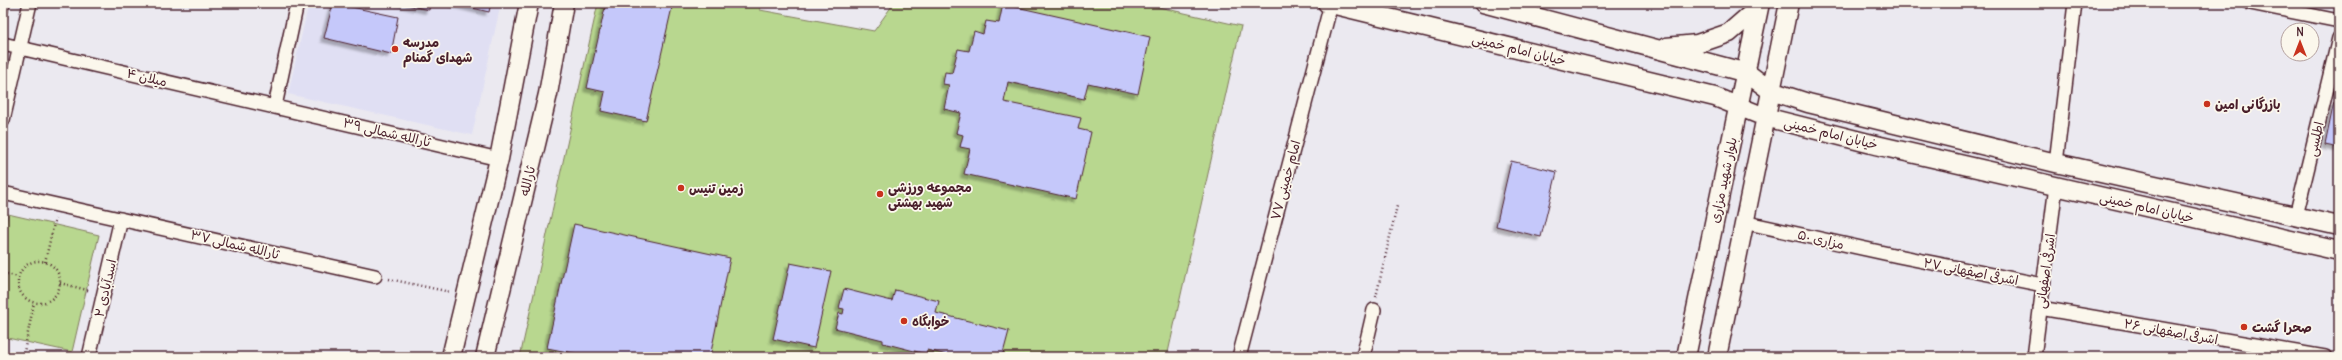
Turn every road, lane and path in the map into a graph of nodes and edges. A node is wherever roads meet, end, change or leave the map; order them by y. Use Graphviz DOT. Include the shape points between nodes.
graph roads {
  1 [pos="30,3"];
  2 [pos="298,3"];
  3 [pos="529,3"];
  4 [pos="564,3"];
  5 [pos="1329,3"];
  6 [pos="1484,3"];
  7 [pos="1789,3"];
  8 [pos="2075,3"];
  9 [pos="2250,3"];
  10 [pos="1760,5"];
  11 [pos="2339,22"];
  12 [pos="2339,38"];
  13 [pos="3,44"];
  14 [pos="19,48"];
  15 [pos="1652,48"];
  16 [pos="1747,73"];
  17 [pos="1771,90"];
  18 [pos="275,106"];
  19 [pos="1739,106"];
  20 [pos="1765,117"];
  21 [pos="3,120"];
  22 [pos="499,159"];
  23 [pos="2056,163"];
  24 [pos="2056,186"];
  25 [pos="3,193"];
  26 [pos="58,205"];
  27 [pos="1397,206"];
  28 [pos="2296,216"];
  29 [pos="121,219"];
  30 [pos="1743,222"];
  31 [pos="2339,226"];
  32 [pos="2339,251"];
  33 [pos="1898,256"];
  34 [pos="45,262"];
  35 [pos="3,273"];
  36 [pos="375,276"];
  37 [pos="18,277"];
  38 [pos="60,283"];
  39 [pos="2043,285"];
  40 [pos="104,294"];
  41 [pos="467,296"];
  42 [pos="34,303"];
  43 [pos="2040,308"];
  44 [pos="1374,310"];
  45 [pos="23,357"];
  46 [pos="89,357"];
  47 [pos="450,357"];
  48 [pos="485,357"];
  49 [pos="1238,357"];
  50 [pos="1363,357"];
  51 [pos="1686,357"];
  52 [pos="1717,357"];
  53 [pos="2034,357"];
  54 [pos="2325,357"];
  1 -- 14 [label="street"];
  2 -- 18 [label="street"];
  3 -- 22 [label="main road"];
  4 -- 48 [label="main road, ثارالله" via="548,94"];
  5 -- 19 [label="main road, خیابان امام خمینی" via="1715,97"];
  5 -- 49 [label="street, امام خمینی ۷۷"];
  6 -- 15 [label="main road, خیابان امام خمینی"];
  7 -- 17 [label="main road"];
  8 -- 23 [label="street"];
  9 -- 11 [label="street"];
  10 -- 15 [label="main road" via="1729,33 1697,44"];
  10 -- 16 [label="main road, بلوار شهید مزاری"];
  12 -- 28 [label="street, اطلسی"];
  13 -- 14 [label="street, میلان ۴"];
  14 -- 18 [label="street, میلان ۴"];
  14 -- 21 [label="street"];
  15 -- 16 [label="main road, خیابان امام خمینی"];
  16 -- 17 [label="main road, خیابان امام خمینی"];
  16 -- 19 [label="main road, بلوار شهید مزاری"];
  17 -- 20 [label="main road"];
  17 -- 23 [label="main road, خیابان امام خمینی" via="1808,103"];
  18 -- 22 [label="street, ثارالله شمالی ۳۹"];
  19 -- 20 [label="main road, خیابان امام خمینی"];
  19 -- 51 [label="main road, بلوار شهید مزاری"];
  20 -- 24 [label="main road, خیابان امام خمینی"];
  20 -- 30 [label="main road"];
  22 -- 41 [label="main road"];
  23 -- 28 [label="main road, خیابان امام خمینی"];
  24 -- 32 [label="main road, خیابان امام خمینی"];
  24 -- 39 [label="street, اشرفی اصفهانی"];
  25 -- 26 [label="street, ثارالله شمالی ۳۷"];
  26 -- 29 [label="street, ثارالله شمالی ۳۷"];
  26 -- 34 [label="path"];
  27 -- 44 [label="path"];
  28 -- 31 [label="main road, خیابان امام خمینی"];
  29 -- 36 [label="street, ثارالله شمالی ۳۷"];
  29 -- 40 [label="street, اسدآبادی ۲"];
  30 -- 33 [label="street, مزاری ۵۰"];
  30 -- 52 [label="main road"];
  33 -- 39 [label="street, اشرفی اصفهانی ۲۷"];
  34 -- 37 [label="path" via="31,262 21,270"];
  34 -- 38 [label="path" via="56,270"];
  35 -- 37 [label="path"];
  36 -- 41 [label="path"];
  37 -- 42 [label="path" via="19,290"];
  38 -- 40 [label="path"];
  38 -- 42 [label="path" via="49,301"];
  39 -- 43 [label="street, اشرفی اصفهانی"];
  40 -- 46 [label="street, اسدآبادی ۲"];
  41 -- 47 [label="main road"];
  42 -- 45 [label="path"];
  43 -- 53 [label="street, اشرفی اصفهانی"];
  43 -- 54 [label="street, اشرفی اصفهانی ۲۶"];
  44 -- 50 [label="street"];
}
